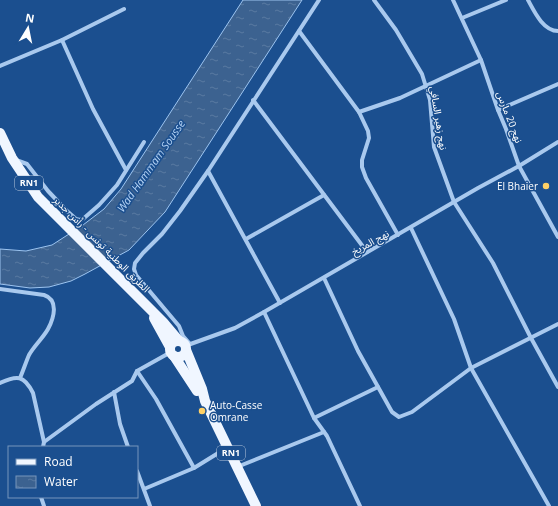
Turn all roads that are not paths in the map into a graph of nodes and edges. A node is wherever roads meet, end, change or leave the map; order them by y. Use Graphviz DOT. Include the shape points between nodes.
graph roads {
  1 [pos="319,0"];
  2 [pos="374,0"];
  3 [pos="453,0"];
  4 [pos="506,0"];
  5 [pos="528,0"];
  6 [pos="124,9"];
  7 [pos="462,18"];
  8 [pos="299,31"];
  9 [pos="558,31"];
  10 [pos="62,40"];
  11 [pos="481,60"];
  12 [pos="0,66"];
  13 [pos="558,84"];
  14 [pos="426,87"];
  15 [pos="253,100"];
  16 [pos="498,110"];
  17 [pos="360,112"];
  18 [pos="0,133"];
  19 [pos="144,142"];
  20 [pos="558,142"];
  21 [pos="12,158"];
  22 [pos="519,166"];
  23 [pos="126,170"];
  24 [pos="208,171"];
  25 [pos="324,194"];
  26 [pos="454,202"];
  27 [pos="411,228"];
  28 [pos="398,235"];
  29 [pos="558,237"];
  30 [pos="246,239"];
  31 [pos="367,252"];
  32 [pos="324,278"];
  33 [pos="0,289"];
  34 [pos="280,303"];
  35 [pos="150,309"];
  36 [pos="264,312"];
  37 [pos="558,324"];
  38 [pos="531,338"];
  39 [pos="185,345"];
  40 [pos="172,352"];
  41 [pos="471,368"];
  42 [pos="137,371"];
  43 [pos="20,378"];
  44 [pos="0,383"];
  45 [pos="378,387"];
  46 [pos="558,387"];
  47 [pos="114,392"];
  48 [pos="205,401"];
  49 [pos="314,418"];
  50 [pos="324,432"];
  51 [pos="44,442"];
  52 [pos="43,446"];
  53 [pos="128,446"];
  54 [pos="228,447"];
  55 [pos="237,467"];
  56 [pos="194,468"];
  57 [pos="138,474"];
  58 [pos="144,489"];
  59 [pos="150,506"];
  60 [pos="256,506"];
  61 [pos="360,506"];
  62 [pos="548,506"];
  1 -- 8 [label="street"];
  2 -- 14 [label="street, نهج زهير السافي" via="396,30 422,74"];
  3 -- 7 [label="street, نهج 20 مارس"];
  4 -- 7 [label="street"];
  5 -- 9 [label="street" via="545,26"];
  6 -- 10 [label="street"];
  7 -- 11 [label="street, نهج 20 مارس"];
  8 -- 15 [label="street"];
  8 -- 17 [label="street"];
  10 -- 12 [label="street"];
  10 -- 23 [label="street" via="93,109"];
  11 -- 14 [label="street"];
  11 -- 16 [label="street, نهج 20 مارس"];
  13 -- 16 [label="street"];
  14 -- 17 [label="street"];
  14 -- 26 [label="street, نهج زهير السافي" via="430,100 434,146"];
  15 -- 24 [label="street"];
  15 -- 25 [label="street"];
  16 -- 22 [label="street, نهج 20 مارس"];
  17 -- 28 [label="street" via="369,138 362,167"];
  18 -- 21 [label="main road, الطريق الوطنية تونس - رأس جدير / RN1"];
  19 -- 23 [label="street"];
  20 -- 22 [label="street, نهج المريخ"];
  21 -- 23 [label="street" via="27,164 67,212 80,220 99,205 117,185"];
  21 -- 35 [label="main road, الطريق الوطنية تونس - رأس جدير / RN1" via="38,197"];
  22 -- 26 [label="street, نهج المريخ"];
  22 -- 29 [label="street, نهج 20 مارس"];
  24 -- 30 [label="street"];
  24 -- 39 [label="street" via="162,234 143,253 134,269 136,275 179,326"];
  25 -- 30 [label="street"];
  25 -- 31 [label="street"];
  26 -- 27 [label="street, نهج المريخ"];
  26 -- 38 [label="street, نهج زهير السافي" via="493,263"];
  27 -- 28 [label="street, نهج المريخ"];
  27 -- 41 [label="street" via="454,318"];
  28 -- 31 [label="street, نهج المريخ"];
  30 -- 34 [label="street"];
  31 -- 32 [label="street, نهج المريخ"];
  32 -- 34 [label="street, نهج المريخ"];
  32 -- 45 [label="street"];
  33 -- 43 [label="street" via="44,295 54,304 48,329 30,354"];
  34 -- 36 [label="street, نهج المريخ"];
  35 -- 39 [label="main road, الطريق الوطنية تونس - رأس جدير / RN1"];
  35 -- 40 [label="main road, الطريق الوطنية تونس - رأس جدير / RN1"];
  36 -- 39 [label="street, نهج المريخ" via="235,328"];
  36 -- 49 [label="street"];
  37 -- 38 [label="street"];
  38 -- 41 [label="street"];
  38 -- 46 [label="street, نهج زهير السافي"];
  39 -- 40 [label="main road" via="173,343"];
  39 -- 40 [label="main road" via="183,356 178,357"];
  39 -- 48 [label="main road, الطريق الوطنية تونس - رأس جدير / RN1"];
  40 -- 42 [label="street"];
  40 -- 48 [label="main road, الطريق الوطنية تونس - رأس جدير / RN1"];
  41 -- 45 [label="street" via="412,412 399,417 392,412"];
  41 -- 62 [label="street"];
  42 -- 47 [label="street" via="132,381"];
  42 -- 56 [label="street"];
  43 -- 44 [label="street"];
  43 -- 51 [label="street" via="33,393"];
  45 -- 49 [label="street"];
  47 -- 51 [label="street"];
  47 -- 53 [label="street" via="121,428"];
  48 -- 54 [label="main road, الطريق الوطنية تونس - رأس جدير / RN1"];
  49 -- 50 [label="street"];
  50 -- 55 [label="street"];
  50 -- 61 [label="street"];
  51 -- 52 [label="street"];
  54 -- 55 [label="main road, الطريق الوطنية تونس - رأس جدير / RN1"];
  54 -- 56 [label="street"];
  55 -- 60 [label="main road, الطريق الوطنية تونس - رأس جدير / RN1"];
  56 -- 58 [label="street"];
  57 -- 58 [label="street"];
  58 -- 59 [label="street"];
}
